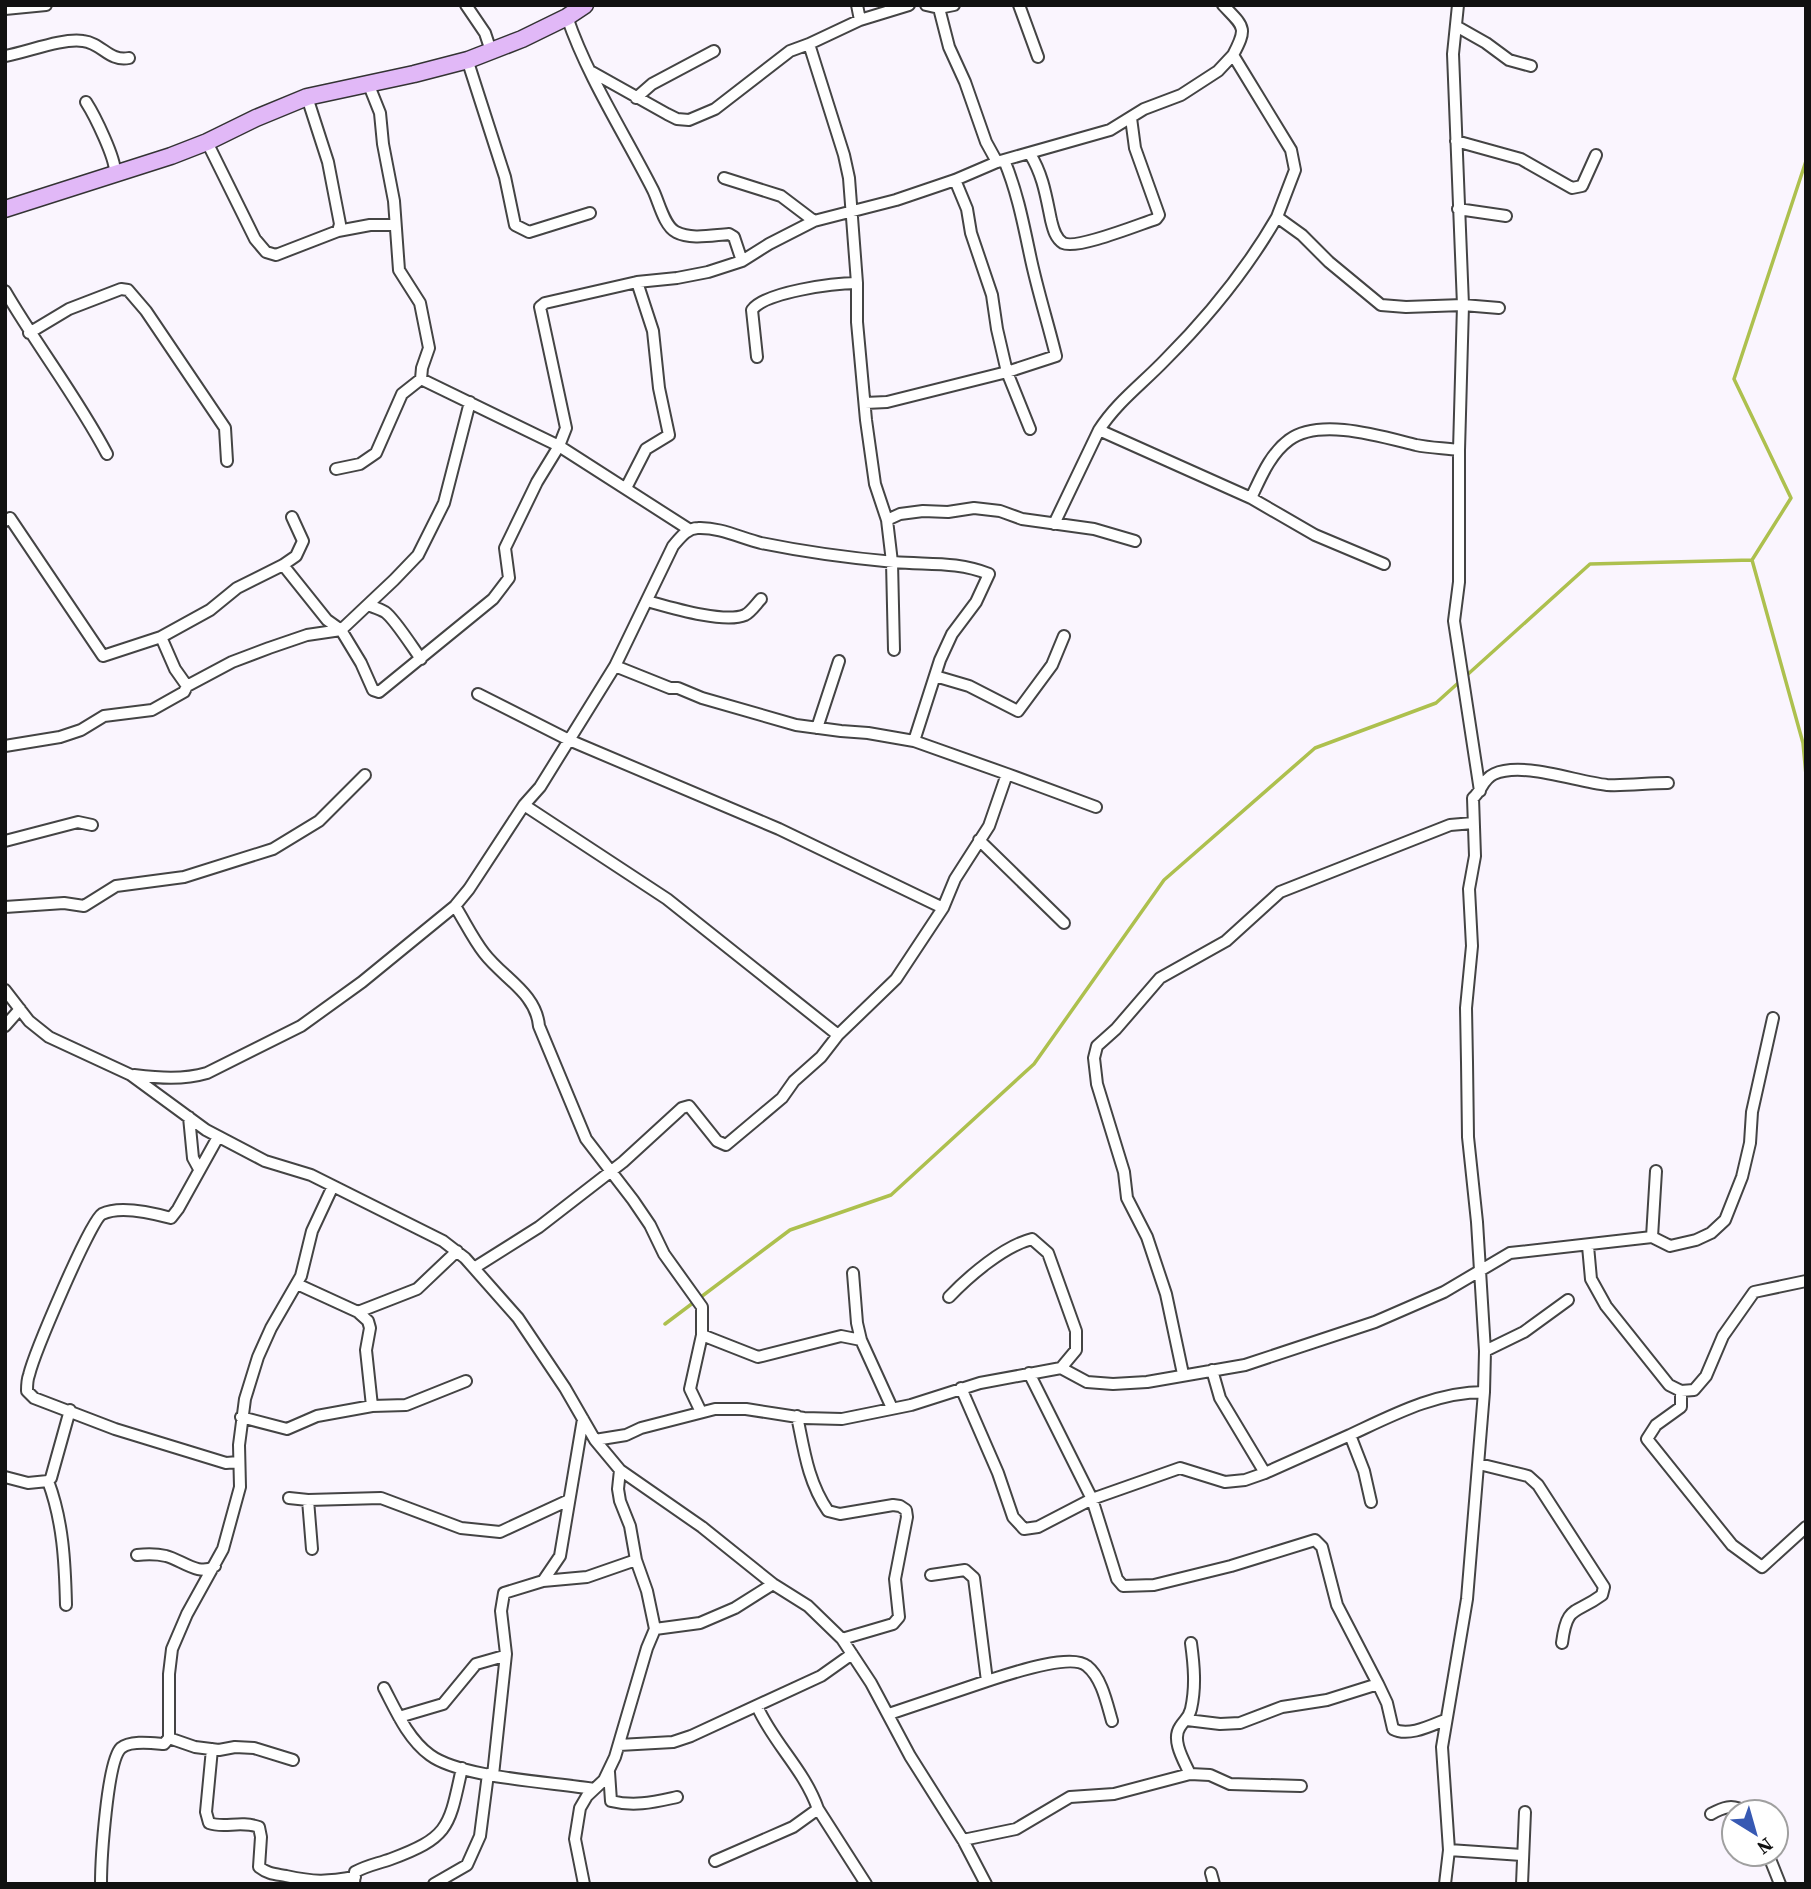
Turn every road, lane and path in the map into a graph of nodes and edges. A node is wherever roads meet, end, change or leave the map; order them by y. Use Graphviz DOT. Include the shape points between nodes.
graph roads {
  1 [pos="46,5"];
  2 [pos="466,5"];
  3 [pos="585,5"];
  4 [pos="857,5"];
  5 [pos="909,5"];
  6 [pos="926,5"];
  7 [pos="954,5"];
  8 [pos="1018,5"];
  9 [pos="1223,5"];
  10 [pos="1458,5"];
  11 [pos="939,8"];
  12 [pos="5,9"];
  13 [pos="568,17"];
  14 [pos="860,20"];
  15 [pos="1456,26"];
  16 [pos="809,44"];
  17 [pos="491,51"];
  18 [pos="713,51"];
  19 [pos="1233,55"];
  20 [pos="5,57"];
  21 [pos="1038,57"];
  22 [pos="129,58"];
  23 [pos="467,59"];
  24 [pos="1531,66"];
  25 [pos="592,72"];
  26 [pos="368,83"];
  27 [pos="307,97"];
  28 [pos="636,98"];
  29 [pos="86,102"];
  30 [pos="1131,117"];
  31 [pos="1456,141"];
  32 [pos="207,142"];
  33 [pos="1030,154"];
  34 [pos="1595,155"];
  35 [pos="1000,161"];
  36 [pos="115,173"];
  37 [pos="724,178"];
  38 [pos="956,180"];
  39 [pos="5,209"];
  40 [pos="1458,209"];
  41 [pos="853,211"];
  42 [pos="590,213"];
  43 [pos="1506,216"];
  44 [pos="1277,217"];
  45 [pos="814,221"];
  46 [pos="395,225"];
  47 [pos="338,231"];
  48 [pos="742,261"];
  49 [pos="637,282"];
  50 [pos="857,283"];
  51 [pos="5,291"];
  52 [pos="1463,305"];
  53 [pos="1499,308"];
  54 [pos="29,333"];
  55 [pos="757,357"];
  56 [pos="1007,372"];
  57 [pos="421,379"];
  58 [pos="470,402"];
  59 [pos="864,403"];
  60 [pos="1030,429"];
  61 [pos="1099,430"];
  62 [pos="559,446"];
  63 [pos="1459,450"];
  64 [pos="107,454"];
  65 [pos="227,461"];
  66 [pos="336,468"];
  67 [pos="626,488"];
  68 [pos="1251,498"];
  69 [pos="292,517"];
  70 [pos="887,520"];
  71 [pos="5,521"];
  72 [pos="1054,524"];
  73 [pos="690,530"];
  74 [pos="1135,541"];
  75 [pos="892,562"];
  76 [pos="1384,564"];
  77 [pos="283,565"];
  78 [pos="761,599"];
  79 [pos="647,601"];
  80 [pos="368,605"];
  81 [pos="341,630"];
  82 [pos="1064,636"];
  83 [pos="160,637"];
  84 [pos="894,650"];
  85 [pos="421,659"];
  86 [pos="839,661"];
  87 [pos="615,666"];
  88 [pos="935,676"];
  89 [pos="187,685"];
  90 [pos="478,694"];
  91 [pos="817,728"];
  92 [pos="569,740"];
  93 [pos="914,741"];
  94 [pos="5,746"];
  95 [pos="1007,774"];
  96 [pos="365,775"];
  97 [pos="1668,783"];
  98 [pos="1480,792"];
  99 [pos="524,805"];
  100 [pos="1096,807"];
  101 [pos="1473,823"];
  102 [pos="92,825"];
  103 [pos="979,840"];
  104 [pos="5,841"];
  105 [pos="455,906"];
  106 [pos="5,907"];
  107 [pos="943,908"];
  108 [pos="1064,923"];
  109 [pos="5,990"];
  110 [pos="20,1009"];
  111 [pos="1773,1018"];
  112 [pos="5,1026"];
  113 [pos="838,1035"];
  114 [pos="131,1075"];
  115 [pos="189,1117"];
  116 [pos="218,1137"];
  117 [pos="200,1169"];
  118 [pos="610,1171"];
  119 [pos="1656,1171"];
  120 [pos="333,1186"];
  121 [pos="1652,1237"];
  122 [pos="1588,1246"];
  123 [pos="457,1251"];
  124 [pos="474,1268"];
  125 [pos="1479,1270"];
  126 [pos="853,1273"];
  127 [pos="1806,1281"];
  128 [pos="297,1284"];
  129 [pos="949,1297"];
  130 [pos="1568,1300"];
  131 [pos="358,1312"];
  132 [pos="702,1335"];
  133 [pos="861,1340"];
  134 [pos="1485,1351"];
  135 [pos="1061,1368"];
  136 [pos="1212,1370"];
  137 [pos="1029,1373"];
  138 [pos="1183,1374"];
  139 [pos="466,1381"];
  140 [pos="961,1388"];
  141 [pos="1681,1391"];
  142 [pos="1485,1392"];
  143 [pos="372,1406"];
  144 [pos="892,1408"];
  145 [pos="69,1410"];
  146 [pos="701,1412"];
  147 [pos="797,1416"];
  148 [pos="242,1417"];
  149 [pos="583,1419"];
  150 [pos="626,1435"];
  151 [pos="1350,1435"];
  152 [pos="595,1440"];
  153 [pos="604,1453"];
  154 [pos="239,1462"];
  155 [pos="1479,1464"];
  156 [pos="620,1470"];
  157 [pos="1265,1473"];
  158 [pos="5,1478"];
  159 [pos="48,1481"];
  160 [pos="289,1498"];
  161 [pos="1092,1499"];
  162 [pos="307,1500"];
  163 [pos="569,1500"];
  164 [pos="1371,1502"];
  165 [pos="1806,1527"];
  166 [pos="312,1549"];
  167 [pos="137,1555"];
  168 [pos="636,1560"];
  169 [pos="215,1566"];
  170 [pos="931,1575"];
  171 [pos="543,1581"];
  172 [pos="773,1584"];
  173 [pos="66,1605"];
  174 [pos="655,1629"];
  175 [pos="842,1639"];
  176 [pos="1191,1643"];
  177 [pos="1562,1643"];
  178 [pos="852,1654"];
  179 [pos="504,1656"];
  180 [pos="987,1681"];
  181 [pos="1377,1684"];
  182 [pos="383,1688"];
  183 [pos="757,1706"];
  184 [pos="889,1714"];
  185 [pos="399,1717"];
  186 [pos="1112,1720"];
  187 [pos="1187,1720"];
  188 [pos="1445,1720"];
  189 [pos="169,1738"];
  190 [pos="619,1745"];
  191 [pos="212,1749"];
  192 [pos="293,1760"];
  193 [pos="462,1768"];
  194 [pos="608,1772"];
  195 [pos="491,1774"];
  196 [pos="1190,1774"];
  197 [pos="1301,1786"];
  198 [pos="594,1789"];
  199 [pos="677,1797"];
  200 [pos="818,1809"];
  201 [pos="1720,1810"];
  202 [pos="1525,1812"];
  203 [pos="1711,1814"];
  204 [pos="963,1840"];
  205 [pos="1449,1850"];
  206 [pos="1522,1855"];
  207 [pos="715,1861"];
  208 [pos="354,1881"];
  209 [pos="101,1884"];
  210 [pos="434,1884"];
  211 [pos="584,1884"];
  212 [pos="866,1884"];
  213 [pos="986,1884"];
  214 [pos="1445,1884"];
  215 [pos="1522,1884"];
  1 -- 12 [label="street"];
  2 -- 17 [label="street"];
  3 -- 13 [label="street"];
  4 -- 14 [label="street"];
  5 -- 14 [label="street"];
  6 -- 11 [label="street"];
  7 -- 11 [label="street"];
  8 -- 21 [label="street"];
  9 -- 19 [label="street" via="1243,29"];
  10 -- 15 [label="street"];
  11 -- 35 [label="street" via="986,142"];
  13 -- 17 [label="street"];
  13 -- 25 [label="street"];
  14 -- 16 [label="street"];
  15 -- 24 [label="street" via="1508,60"];
  15 -- 31 [label="street"];
  16 -- 28 [label="street" via="790,51 715,109 689,120 677,119"];
  16 -- 41 [label="street" via="844,155"];
  17 -- 23 [label="street"];
  18 -- 28 [label="street" via="652,84"];
  19 -- 30 [label="street" via="1218,71 1181,95"];
  19 -- 44 [label="street" via="1291,150 1295,170"];
  20 -- 22 [label="street" via="74,40 98,46 120,60"];
  23 -- 26 [label="street"];
  23 -- 42 [label="street" via="505,177 515,225 529,232"];
  25 -- 28 [label="street"];
  25 -- 48 [label="street" via="669,226 689,236 729,234"];
  26 -- 27 [label="street"];
  26 -- 46 [label="street" via="380,113"];
  27 -- 32 [label="street"];
  27 -- 47 [label="street" via="328,162"];
  29 -- 36 [label="street"];
  30 -- 33 [label="street" via="1110,130"];
  30 -- 33 [label="street" via="1135,148 1159,215 1156,219 1092,241 1064,243 1056,237 1039,168"];
  31 -- 34 [label="street" via="1521,159 1572,188 1582,186"];
  31 -- 40 [label="street"];
  32 -- 36 [label="street"];
  32 -- 47 [label="street" via="255,239 266,251 276,255"];
  33 -- 35 [label="street"];
  35 -- 38 [label="street"];
  35 -- 56 [label="street" via="1012,180 1025,223 1056,356"];
  36 -- 39 [label="street"];
  37 -- 45 [label="street" via="781,196"];
  38 -- 41 [label="street"];
  38 -- 56 [label="street" via="992,295"];
  40 -- 43 [label="street"];
  40 -- 52 [label="street"];
  41 -- 45 [label="street"];
  41 -- 50 [label="street"];
  44 -- 52 [label="street" via="1381,305"];
  44 -- 61 [label="street" via="1249,263 1195,328 1112,409"];
  45 -- 48 [label="street"];
  46 -- 47 [label="street"];
  46 -- 57 [label="street" via="399,270 420,303 429,348"];
  48 -- 49 [label="street" via="677,278"];
  49 -- 62 [label="street" via="540,307 566,428"];
  49 -- 67 [label="street" via="653,331 669,435 646,449"];
  50 -- 55 [label="street" via="832,283 758,303 752,310"];
  50 -- 59 [label="street"];
  51 -- 54 [label="street"];
  52 -- 53 [label="street"];
  52 -- 63 [label="street"];
  54 -- 64 [label="street"];
  54 -- 65 [label="street" via="69,309 128,289 225,428"];
  56 -- 59 [label="street" via="887,402"];
  56 -- 60 [label="street"];
  57 -- 58 [label="street"];
  57 -- 66 [label="street" via="401,394 376,453 360,464"];
  58 -- 62 [label="street"];
  58 -- 80 [label="street" via="444,503 418,555"];
  59 -- 70 [label="street" via="875,484"];
  61 -- 68 [label="street"];
  61 -- 72 [label="street"];
  62 -- 67 [label="street"];
  62 -- 85 [label="street" via="505,548 509,578 493,599"];
  63 -- 68 [label="street" via="1377,434 1307,433 1286,443 1268,464"];
  63 -- 98 [label="street" via="1459,582 1454,621"];
  67 -- 73 [label="street"];
  68 -- 76 [label="street" via="1315,535"];
  69 -- 77 [label="street" via="303,541 296,556"];
  70 -- 72 [label="street" via="923,510 974,508"];
  70 -- 75 [label="street"];
  71 -- 83 [label="street" via="10,518 103,656"];
  72 -- 74 [label="street"];
  73 -- 75 [label="street" via="709,529 818,553"];
  73 -- 79 [label="street" via="673,546"];
  75 -- 84 [label="street"];
  75 -- 88 [label="street" via="964,565 989,575 952,634"];
  77 -- 81 [label="street" via="327,620"];
  77 -- 83 [label="street"];
  78 -- 79 [label="street" via="746,614 730,616 692,614"];
  79 -- 87 [label="street"];
  80 -- 81 [label="street"];
  80 -- 85 [label="street" via="394,621"];
  81 -- 85 [label="street" via="373,690 379,692"];
  81 -- 89 [label="street" via="269,648"];
  82 -- 88 [label="street" via="1052,665 1018,711 969,686"];
  83 -- 89 [label="street"];
  86 -- 91 [label="street"];
  87 -- 91 [label="street" via="702,698"];
  87 -- 92 [label="street"];
  88 -- 93 [label="street"];
  89 -- 94 [label="street" via="184,692 152,710 104,716 60,737"];
  90 -- 92 [label="street"];
  91 -- 93 [label="street"];
  92 -- 99 [label="street"];
  92 -- 107 [label="street" via="779,829"];
  93 -- 95 [label="street"];
  95 -- 100 [label="street"];
  95 -- 103 [label="street" via="989,827"];
  96 -- 106 [label="street" via="319,821 273,849 184,877 116,886 84,906"];
  97 -- 98 [label="street" via="1609,785 1540,772 1503,771 1484,781"];
  98 -- 101 [label="street" via="1473,798"];
  99 -- 105 [label="street"];
  99 -- 113 [label="street" via="667,899"];
  101 -- 125 [label="street" via="1466,1062"];
  101 -- 138 [label="street" via="1450,825 1280,892 1226,941 1160,978 1097,1046 1097,1084 1124,1172 1127,1198 1147,1237 1166,1294"];
  102 -- 104 [label="street" via="78,822"];
  103 -- 107 [label="street"];
  103 -- 108 [label="street"];
  105 -- 114 [label="street" via="300,1026 207,1073 155,1078"];
  105 -- 118 [label="street" via="484,954 532,1002 586,1139"];
  107 -- 113 [label="street" via="896,979"];
  109 -- 110 [label="street"];
  110 -- 112 [label="street"];
  110 -- 114 [label="street" via="49,1037"];
  111 -- 121 [label="street" via="1742,1177 1725,1220 1696,1240 1670,1246"];
  113 -- 118 [label="street" via="782,1098 726,1145 717,1141 689,1107 682,1108"];
  114 -- 115 [label="street"];
  115 -- 116 [label="street"];
  115 -- 117 [label="street" via="191,1149"];
  116 -- 117 [label="street"];
  116 -- 120 [label="street" via="265,1161"];
  117 -- 145 [label="street" via="171,1218 131,1210 98,1217 28,1376 30,1395"];
  118 -- 124 [label="street" via="539,1227"];
  118 -- 132 [label="street" via="634,1200 664,1254 702,1307"];
  119 -- 121 [label="street"];
  120 -- 123 [label="street"];
  120 -- 128 [label="street" via="312,1231"];
  121 -- 122 [label="street"];
  122 -- 125 [label="street" via="1510,1253"];
  122 -- 141 [label="street" via="1591,1279 1606,1306 1669,1385"];
  123 -- 124 [label="street"];
  123 -- 131 [label="street" via="417,1289"];
  124 -- 149 [label="street" via="518,1318"];
  125 -- 134 [label="street"];
  125 -- 136 [label="street" via="1444,1292 1375,1322 1277,1356"];
  126 -- 133 [label="street"];
  127 -- 141 [label="street" via="1754,1292 1723,1336 1706,1376 1694,1391"];
  128 -- 131 [label="street"];
  128 -- 148 [label="street" via="258,1357"];
  129 -- 135 [label="street" via="990,1261 1032,1239 1048,1253 1076,1331 1076,1350"];
  130 -- 134 [label="street" via="1524,1332"];
  131 -- 143 [label="street" via="370,1328 366,1350"];
  132 -- 133 [label="street" via="758,1357 841,1336"];
  132 -- 146 [label="street" via="690,1389"];
  133 -- 144 [label="street"];
  134 -- 142 [label="street"];
  135 -- 137 [label="street"];
  135 -- 138 [label="street" via="1087,1382 1103,1384"];
  136 -- 138 [label="street"];
  136 -- 157 [label="street" via="1220,1398"];
  137 -- 140 [label="street"];
  137 -- 161 [label="street"];
  139 -- 143 [label="street" via="406,1405"];
  140 -- 144 [label="street"];
  140 -- 161 [label="street" via="1019,1526 1030,1530"];
  141 -- 165 [label="street" via="1681,1407 1656,1425 1647,1439 1732,1545 1762,1567"];
  142 -- 151 [label="street" via="1462,1392 1409,1407"];
  142 -- 155 [label="street"];
  143 -- 148 [label="street" via="317,1416 287,1429"];
  144 -- 147 [label="street" via="842,1419"];
  145 -- 154 [label="street" via="198,1455"];
  145 -- 159 [label="street"];
  146 -- 147 [label="street" via="729,1409"];
  146 -- 150 [label="street"];
  147 -- 175 [label="street" via="808,1472 828,1511 840,1514 893,1505 906,1510 895,1579 898,1617 893,1624"];
  148 -- 154 [label="street"];
  149 -- 152 [label="street"];
  149 -- 163 [label="street"];
  150 -- 152 [label="street"];
  150 -- 153 [label="street"];
  151 -- 157 [label="street"];
  151 -- 164 [label="street"];
  152 -- 153 [label="street"];
  153 -- 156 [label="street"];
  154 -- 169 [label="street" via="240,1487"];
  155 -- 177 [label="street" via="1528,1476 1538,1485 1604,1587 1602,1595 1569,1614"];
  155 -- 188 [label="street" via="1467,1599"];
  156 -- 168 [label="street" via="620,1501"];
  156 -- 172 [label="street"];
  157 -- 161 [label="street" via="1225,1482 1180,1468"];
  158 -- 159 [label="street"];
  159 -- 173 [label="street" via="65,1554"];
  160 -- 162 [label="street"];
  161 -- 181 [label="street" via="1123,1587 1154,1585 1315,1540 1322,1546 1336,1605"];
  162 -- 163 [label="street" via="381,1498 461,1528 500,1532"];
  162 -- 166 [label="street"];
  163 -- 171 [label="street" via="560,1556"];
  167 -- 169 [label="street" via="166,1556 205,1570"];
  168 -- 171 [label="street" via="586,1577"];
  168 -- 174 [label="street"];
  169 -- 189 [label="street" via="172,1649"];
  170 -- 180 [label="street" via="965,1570 974,1578"];
  171 -- 179 [label="street" via="504,1593"];
  172 -- 174 [label="street" via="700,1623"];
  172 -- 175 [label="street" via="808,1606"];
  174 -- 190 [label="street"];
  175 -- 178 [label="street"];
  176 -- 187 [label="street" via="1195,1674"];
  178 -- 183 [label="street" via="821,1676"];
  178 -- 184 [label="street"];
  179 -- 185 [label="street" via="476,1664 443,1704"];
  179 -- 195 [label="street"];
  180 -- 184 [label="street"];
  180 -- 186 [label="street" via="1021,1669 1076,1661 1097,1679"];
  181 -- 187 [label="street" via="1327,1700 1282,1707 1240,1723"];
  181 -- 188 [label="street" via="1393,1729 1399,1733"];
  182 -- 185 [label="street"];
  183 -- 190 [label="street" via="673,1742"];
  183 -- 200 [label="street" via="808,1785"];
  184 -- 204 [label="street" via="909,1756"];
  185 -- 193 [label="street" via="429,1754"];
  187 -- 196 [label="street" via="1178,1728 1176,1740"];
  188 -- 205 [label="street" via="1442,1747"];
  189 -- 191 [label="street"];
  189 -- 209 [label="street" via="164,1744 127,1745 114,1758"];
  190 -- 194 [label="street"];
  191 -- 192 [label="street" via="254,1748"];
  191 -- 208 [label="street" via="209,1824 245,1822 259,1827 259,1867 268,1874 306,1882"];
  193 -- 195 [label="street"];
  193 -- 208 [label="street" via="453,1810 438,1836 389,1860 369,1864 355,1872"];
  194 -- 198 [label="street"];
  194 -- 199 [label="street" via="611,1801 643,1805"];
  195 -- 198 [label="street"];
  195 -- 210 [label="street" via="480,1836 467,1866"];
  196 -- 197 [label="street" via="1230,1784"];
  196 -- 204 [label="street" via="1114,1794 1070,1797 1016,1829"];
  198 -- 211 [label="street" via="580,1808 576,1824"];
  200 -- 207 [label="street" via="793,1827"];
  200 -- 212 [label="street"];
  201 -- 203 [label="street"];
  202 -- 206 [label="street"];
  204 -- 213 [label="street"];
  205 -- 206 [label="street"];
  205 -- 214 [label="street"];
  206 -- 215 [label="street"];
}
